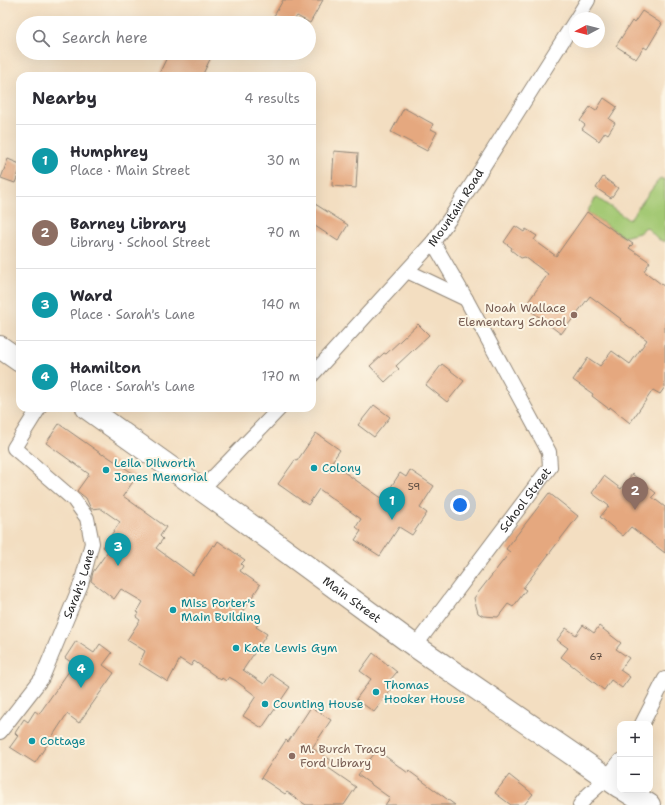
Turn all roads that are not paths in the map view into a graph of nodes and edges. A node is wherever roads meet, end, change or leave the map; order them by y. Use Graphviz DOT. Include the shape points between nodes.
graph roads {
  1 [pos="588,0"];
  2 [pos="581,12"];
  3 [pos="569,30"];
  4 [pos="433,242"];
  5 [pos="407,271"];
  6 [pos="466,299"];
  7 [pos="0,347"];
  8 [pos="16,358"];
  9 [pos="316,371"];
  10 [pos="36,412"];
  11 [pos="92,412"];
  12 [pos="276,412"];
  13 [pos="201,490"];
  14 [pos="415,646"];
  15 [pos="665,679"];
  16 [pos="644,721"];
  17 [pos="0,732"];
  18 [pos="617,770"];
  19 [pos="613,783"];
  20 [pos="630,793"];
  21 [pos="645,793"];
  22 [pos="580,805"];
  23 [pos="649,805"];
  1 -- 2 [label="street"];
  3 -- 4 [label="street, Mountain Road"];
  4 -- 5 [label="street, Mountain Road"];
  4 -- 6 [label="street, School Street"];
  5 -- 6 [label="street"];
  5 -- 9 [label="street, Mountain Road"];
  6 -- 14 [label="street, School Street" via="548,452 550,467"];
  7 -- 8 [label="highway"];
  10 -- 17 [label="street, Sarah's Lane" via="14,448 74,500 87,518 92,543 81,584 42,678"];
  11 -- 13 [label="highway, Main Street"];
  12 -- 13 [label="street"];
  13 -- 14 [label="highway, Main Street"];
  14 -- 19 [label="highway, Main Street"];
  15 -- 16 [label="street"];
  18 -- 19 [label="street"];
  19 -- 22 [label="street" via="588,795"];
  20 -- 23 [label="highway"];
  21 -- 23 [label="street"];
}
